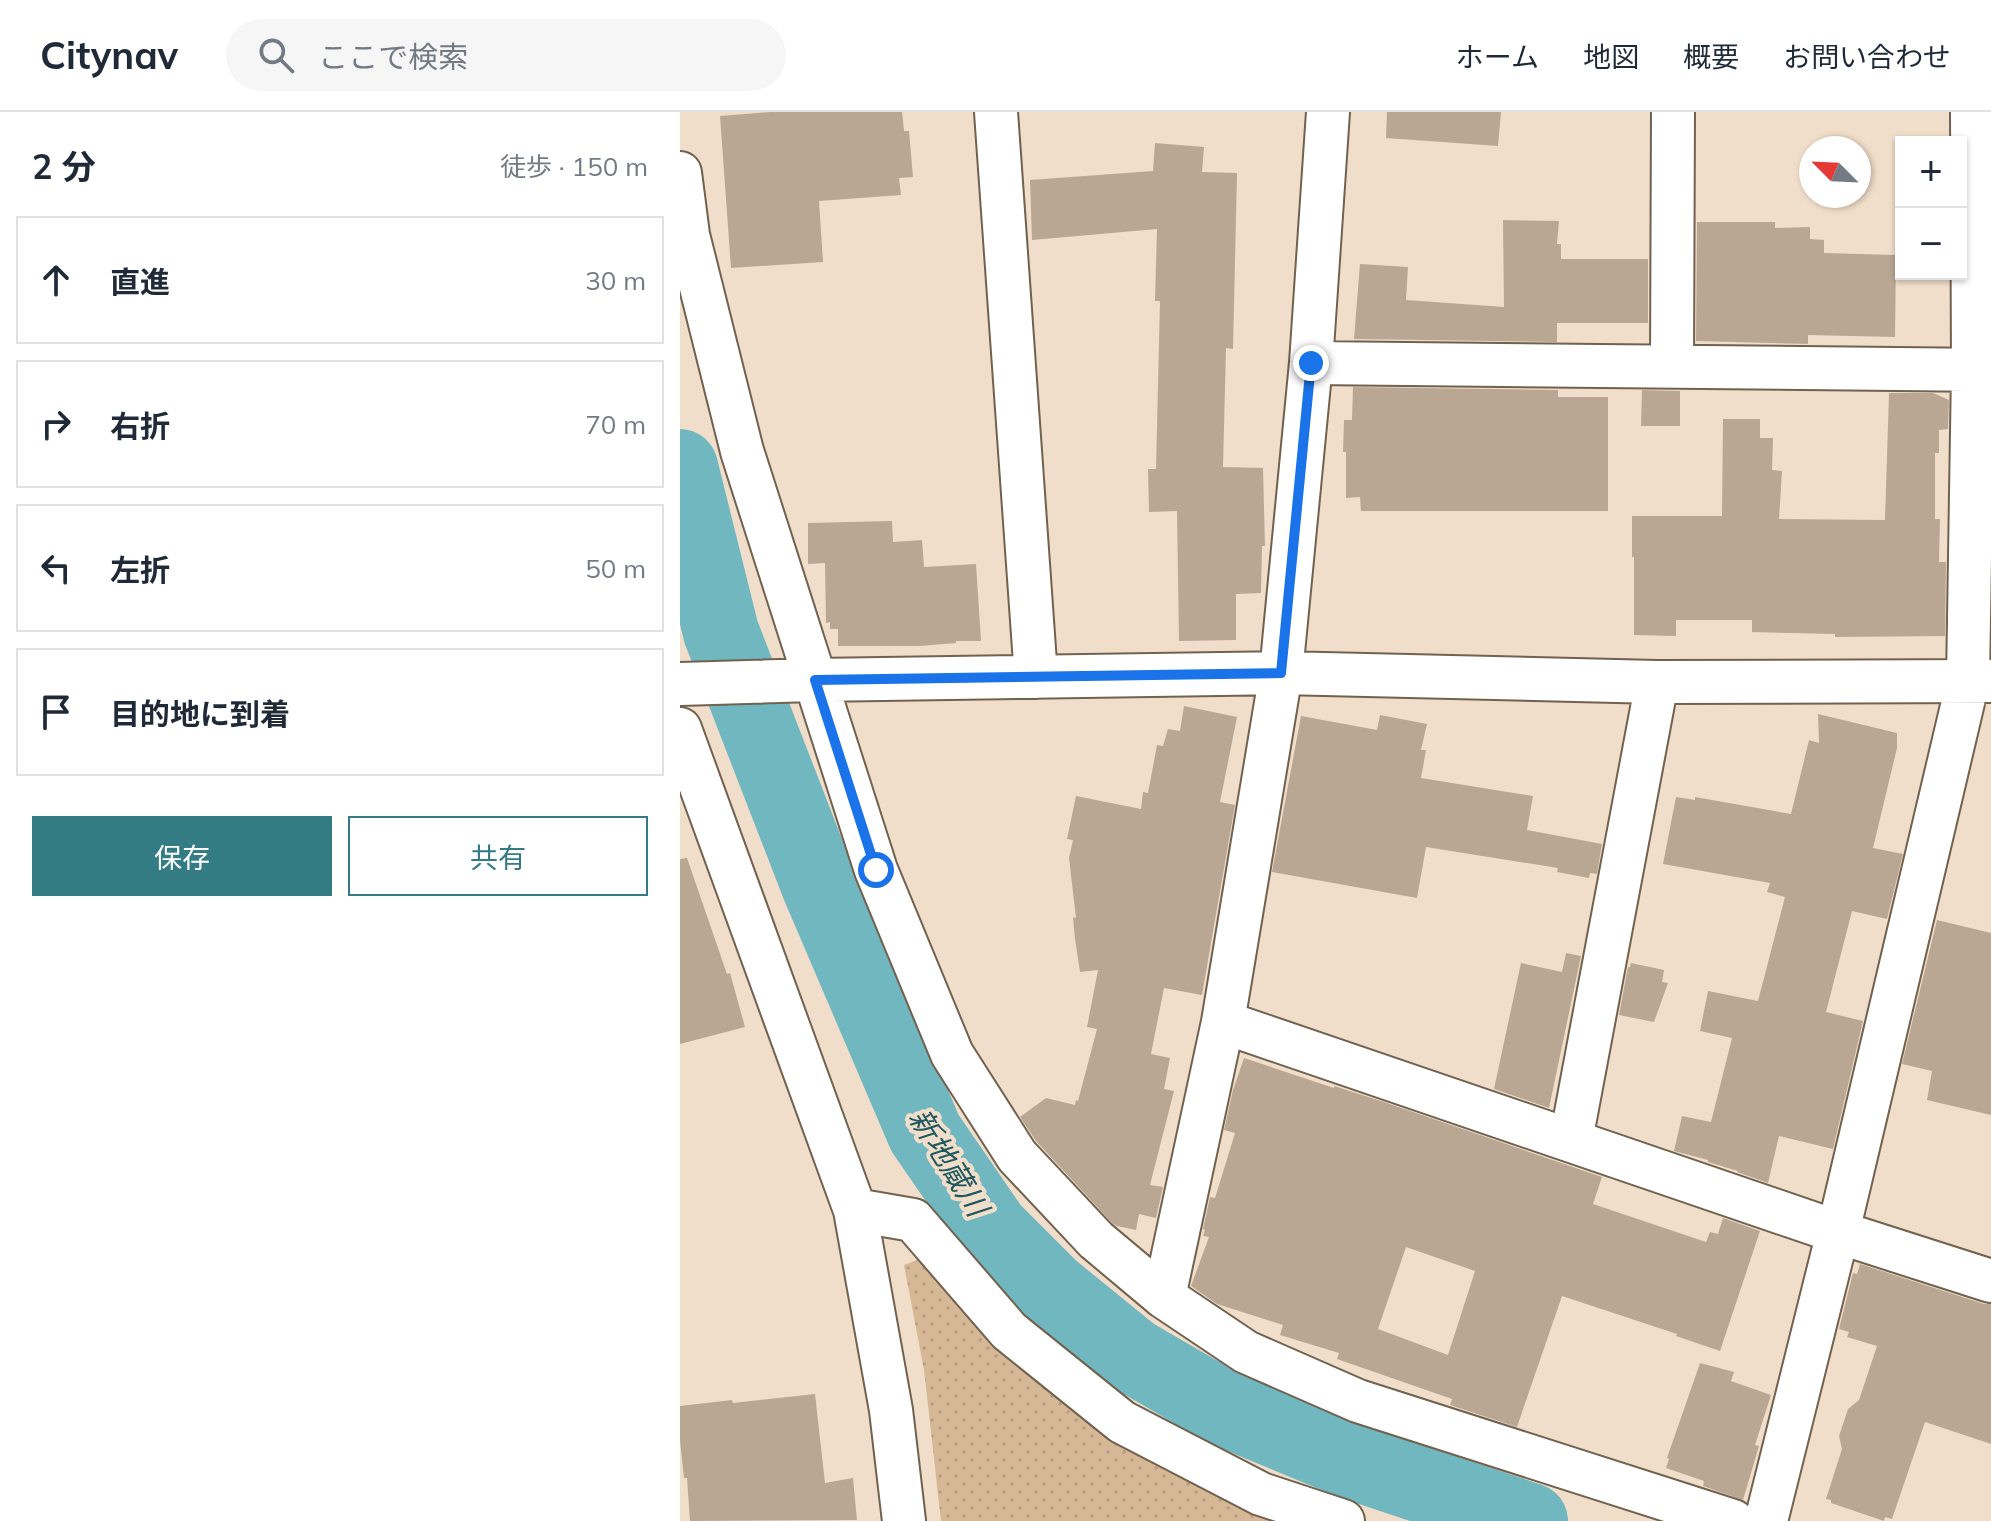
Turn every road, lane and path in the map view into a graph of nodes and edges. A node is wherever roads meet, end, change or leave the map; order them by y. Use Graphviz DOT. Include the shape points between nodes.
graph roads {
  1 [pos="996,112"];
  2 [pos="1328,112"];
  3 [pos="1673,112"];
  4 [pos="1972,112"];
  5 [pos="680,173"];
  6 [pos="1311,363"];
  7 [pos="1672,366"];
  8 [pos="1982,370"];
  9 [pos="1281,673"];
  10 [pos="1036,677"];
  11 [pos="800,681"];
  12 [pos="1980,681"];
  13 [pos="1657,682"];
  14 [pos="690,684"];
  15 [pos="680,729"];
  16 [pos="1223,1022"];
  17 [pos="1571,1140"];
  18 [pos="855,1210"];
  19 [pos="1838,1232"];
  20 [pos="1991,1281"];
  21 [pos="1164,1297"];
  22 [pos="904,1521"];
  23 [pos="1343,1521"];
  24 [pos="1733,1521"];
  25 [pos="1766,1521"];
  1 -- 10 [label="street"];
  2 -- 6 [label="street"];
  3 -- 7 [label="street"];
  4 -- 8 [label="street"];
  5 -- 11 [label="street" via="688,235"];
  6 -- 7 [label="street"];
  6 -- 9 [label="street"];
  7 -- 8 [label="street"];
  8 -- 12 [label="street"];
  9 -- 10 [label="street"];
  9 -- 13 [label="street"];
  9 -- 16 [label="street"];
  10 -- 11 [label="street"];
  11 -- 14 [label="street"];
  11 -- 21 [label="street" via="952,1054 1017,1156 1096,1240"];
  12 -- 13 [label="street"];
  12 -- 19 [label="street"];
  13 -- 17 [label="street"];
  15 -- 18 [label="street"];
  16 -- 17 [label="street"];
  16 -- 21 [label="street"];
  17 -- 19 [label="street"];
  18 -- 22 [label="street" via="891,1410"];
  18 -- 23 [label="street" via="913,1220 1009,1331 1122,1422 1261,1494"];
  19 -- 20 [label="street"];
  19 -- 25 [label="street"];
  21 -- 24 [label="street" via="1246,1352 1358,1401"];
}
